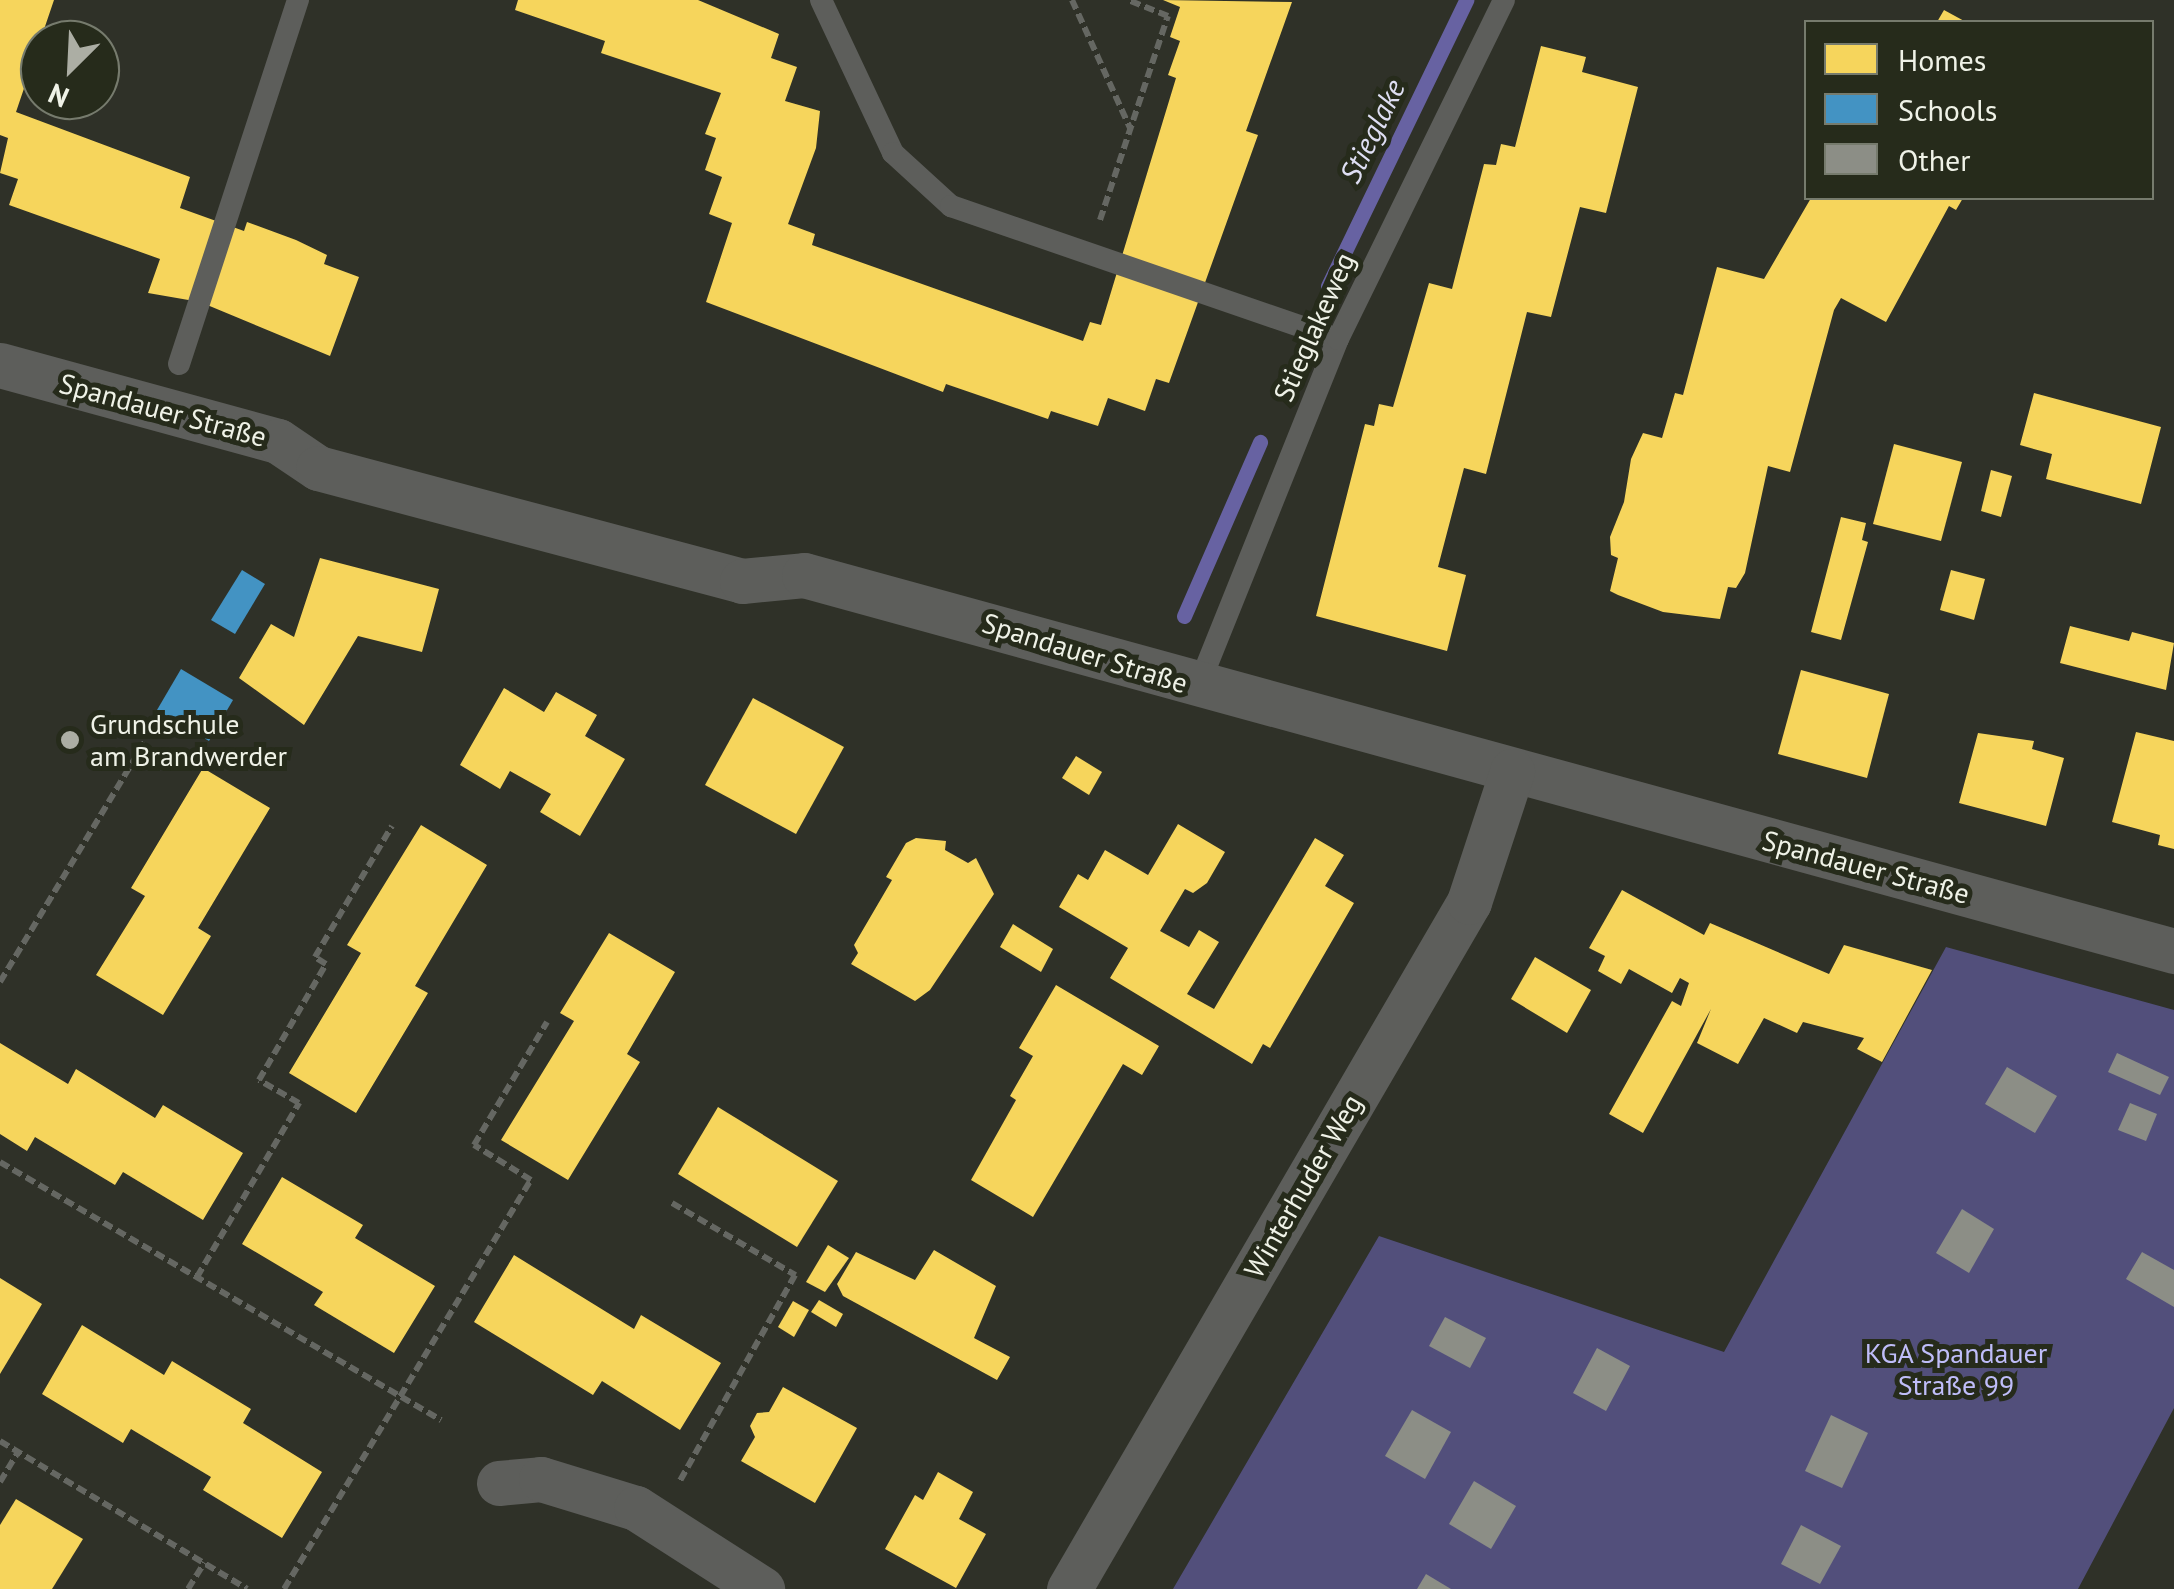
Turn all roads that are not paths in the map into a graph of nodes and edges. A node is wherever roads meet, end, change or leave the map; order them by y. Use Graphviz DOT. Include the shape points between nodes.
graph roads {
  1 [pos="298,0"];
  2 [pos="821,0"];
  3 [pos="1504,0"];
  4 [pos="1338,340"];
  5 [pos="179,364"];
  6 [pos="0,365"];
  7 [pos="1198,687"];
  8 [pos="1512,771"];
  9 [pos="2174,951"];
  10 [pos="499,1483"];
  11 [pos="762,1589"];
  12 [pos="1069,1589"];
  1 -- 5 [label="lane"];
  2 -- 4 [label="lane" via="892,152 950,206"];
  3 -- 4 [label="lane, Stieglakeweg"];
  4 -- 7 [label="lane, Stieglakeweg"];
  6 -- 7 [label="street, Spandauer Straße" via="278,441 318,468 742,581 804,574 1139,664"];
  7 -- 8 [label="street, Spandauer Straße"];
  8 -- 9 [label="street, Spandauer Straße"];
  8 -- 12 [label="street, Winterhuder Weg" via="1469,902"];
  10 -- 11 [label="street" via="542,1479 636,1508"];
}
